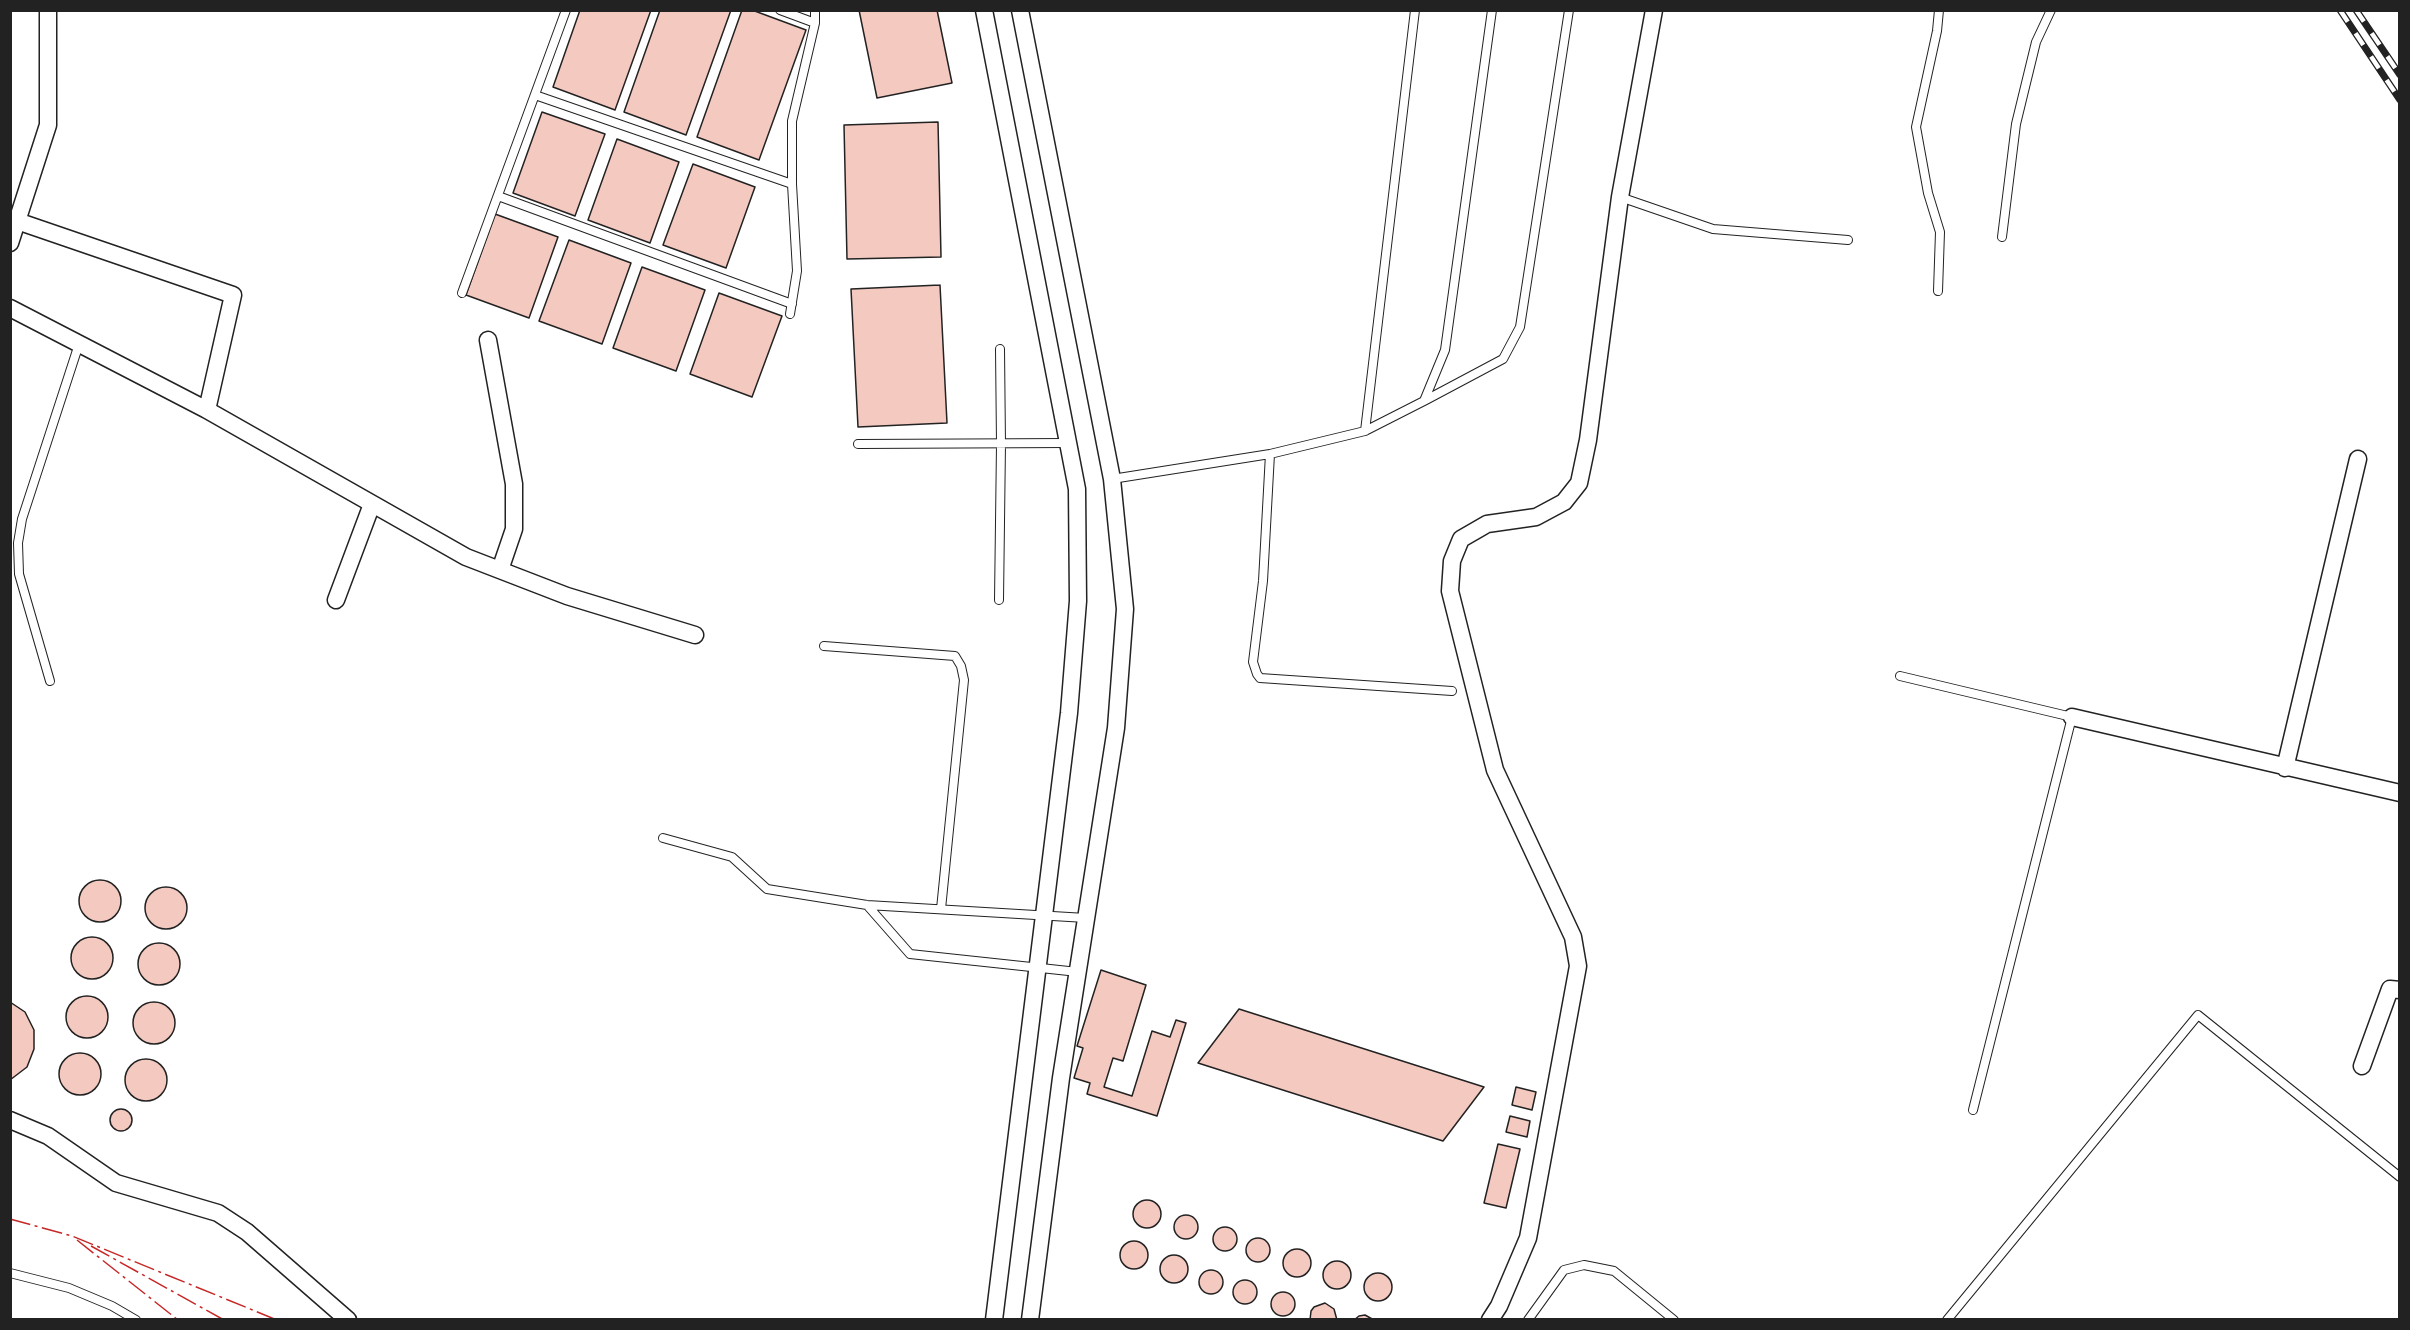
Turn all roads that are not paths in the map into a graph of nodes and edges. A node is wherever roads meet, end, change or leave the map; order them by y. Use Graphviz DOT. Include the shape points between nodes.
graph roads {
  1 [pos="48,10"];
  2 [pos="566,10"];
  3 [pos="780,10"];
  4 [pos="815,10"];
  5 [pos="984,10"];
  6 [pos="1020,10"];
  7 [pos="1415,10"];
  8 [pos="1492,10"];
  9 [pos="1569,10"];
  10 [pos="1654,10"];
  11 [pos="1939,10"];
  12 [pos="2051,10"];
  13 [pos="815,23"];
  14 [pos="535,95"];
  15 [pos="792,184"];
  16 [pos="498,196"];
  17 [pos="1620,197"];
  18 [pos="17,221"];
  19 [pos="2002,237"];
  20 [pos="1848,240"];
  21 [pos="10,243"];
  22 [pos="1938,291"];
  23 [pos="462,293"];
  24 [pos="792,304"];
  25 [pos="10,308"];
  26 [pos="790,314"];
  27 [pos="488,340"];
  28 [pos="79,344"];
  29 [pos="1000,350"];
  30 [pos="1424,401"];
  31 [pos="207,410"];
  32 [pos="1365,431"];
  33 [pos="1068,443"];
  34 [pos="858,444"];
  35 [pos="1001,444"];
  36 [pos="1270,454"];
  37 [pos="2358,459"];
  38 [pos="1112,479"];
  39 [pos="372,504"];
  40 [pos="500,570"];
  41 [pos="336,600"];
  42 [pos="999,600"];
  43 [pos="695,635"];
  44 [pos="824,645"];
  45 [pos="1900,676"];
  46 [pos="50,681"];
  47 [pos="1452,691"];
  48 [pos="2072,717"];
  49 [pos="2286,768"];
  50 [pos="2400,793"];
  51 [pos="663,838"];
  52 [pos="867,905"];
  53 [pos="941,909"];
  54 [pos="1045,915"];
  55 [pos="1086,918"];
  56 [pos="1038,968"];
  57 [pos="1078,972"];
  58 [pos="2400,990"];
  59 [pos="2362,1066"];
  60 [pos="1973,1110"];
  61 [pos="10,1120"];
  62 [pos="2400,1177"];
  63 [pos="10,1273"];
  64 [pos="136,1320"];
  65 [pos="348,1320"];
  66 [pos="994,1320"];
  67 [pos="1030,1320"];
  68 [pos="1490,1320"];
  69 [pos="1528,1320"];
  70 [pos="1674,1320"];
  71 [pos="1947,1320"];
  1 -- 18 [label="street" via="48,125"];
  2 -- 14 [label="lane"];
  3 -- 13 [label="lane"];
  4 -- 13 [label="lane"];
  5 -- 33 [label="street"];
  6 -- 38 [label="street"];
  7 -- 32 [label="lane"];
  8 -- 30 [label="lane" via="1444,350"];
  9 -- 30 [label="lane" via="1520,327 1503,359"];
  10 -- 17 [label="street"];
  11 -- 22 [label="lane" via="1916,127 1928,193 1940,232"];
  12 -- 19 [label="lane" via="2036,42 2016,124"];
  13 -- 15 [label="lane" via="792,121"];
  14 -- 15 [label="lane"];
  14 -- 16 [label="lane"];
  15 -- 24 [label="lane" via="797,271"];
  16 -- 23 [label="lane"];
  16 -- 24 [label="lane"];
  17 -- 20 [label="lane" via="1713,228"];
  17 -- 68 [label="street" via="1580,483 1564,502 1536,517 1487,524 1461,539 1452,561 1450,591 1495,770 1573,937 1578,966 1528,1238"];
  18 -- 21 [label="street"];
  18 -- 31 [label="street" via="233,295"];
  24 -- 26 [label="lane"];
  25 -- 28 [label="street"];
  27 -- 40 [label="street" via="514,484 514,529"];
  28 -- 31 [label="street"];
  28 -- 46 [label="lane" via="22,519 18,543 19,574"];
  29 -- 35 [label="lane"];
  30 -- 32 [label="lane"];
  31 -- 39 [label="street"];
  32 -- 36 [label="lane"];
  33 -- 35 [label="lane"];
  33 -- 54 [label="street" via="1077,489 1078,601"];
  34 -- 35 [label="lane"];
  35 -- 42 [label="lane"];
  36 -- 38 [label="lane"];
  36 -- 47 [label="lane" via="1263,581 1253,662 1260,678"];
  37 -- 49 [label="street"];
  38 -- 55 [label="street" via="1125,609 1116,728"];
  39 -- 40 [label="street" via="466,557"];
  39 -- 41 [label="street"];
  40 -- 43 [label="street" via="567,596"];
  44 -- 53 [label="lane" via="955,656 961,666 964,680"];
  45 -- 48 [label="lane"];
  48 -- 49 [label="street"];
  48 -- 60 [label="lane"];
  49 -- 50 [label="street"];
  51 -- 52 [label="lane" via="732,857 767,889"];
  52 -- 53 [label="lane"];
  52 -- 56 [label="lane" via="910,954"];
  53 -- 54 [label="lane"];
  54 -- 55 [label="lane"];
  54 -- 56 [label="street"];
  55 -- 57 [label="street"];
  56 -- 57 [label="lane"];
  56 -- 66 [label="street"];
  57 -- 67 [label="street"];
  58 -- 59 [label="street" via="2390,989"];
  61 -- 65 [label="street" via="48,1136 116,1184 218,1213 247,1232"];
  62 -- 71 [label="lane" via="2198,1015"];
  63 -- 64 [label="lane" via="69,1288"];
  69 -- 70 [label="lane" via="1564,1270 1584,1265 1614,1271"];
}
